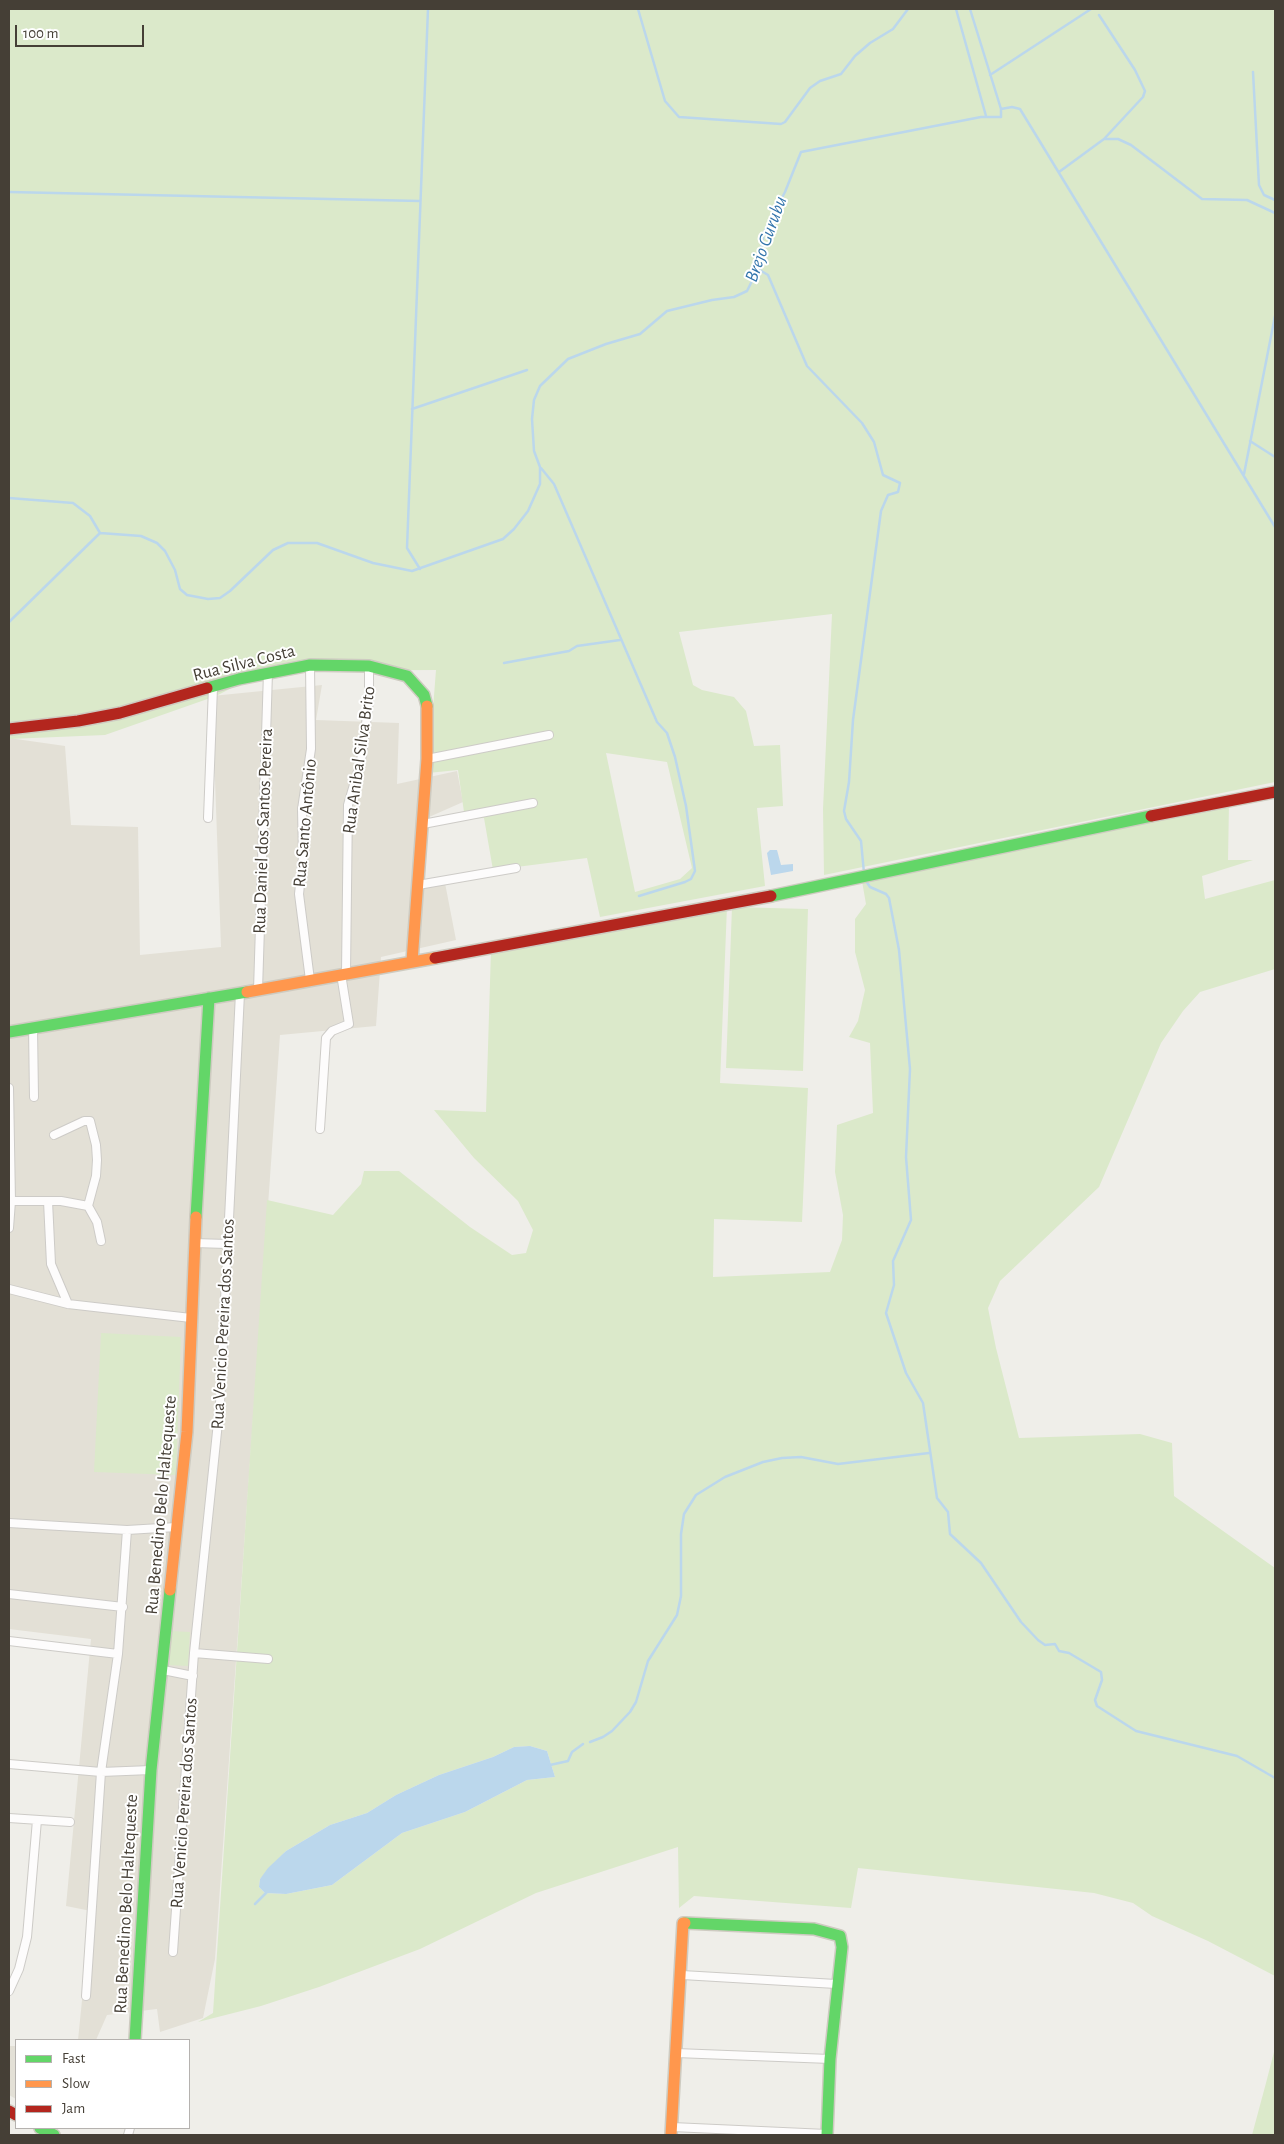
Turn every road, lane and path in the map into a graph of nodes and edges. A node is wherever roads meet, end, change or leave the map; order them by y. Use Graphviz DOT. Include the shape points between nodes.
graph roads {
  1 [pos="310,666"];
  2 [pos="369,666"];
  3 [pos="268,672"];
  4 [pos="213,687"];
  5 [pos="9,729"];
  6 [pos="549,735"];
  7 [pos="427,758"];
  8 [pos="1275,792"];
  9 [pos="533,803"];
  10 [pos="208,818"];
  11 [pos="422,824"];
  12 [pos="516,868"];
  13 [pos="418,885"];
  14 [pos="412,961"];
  15 [pos="344,974"];
  16 [pos="310,980"];
  17 [pos="258,990"];
  18 [pos="240,993"];
  19 [pos="209,998"];
  20 [pos="33,1027"];
  21 [pos="9,1032"];
  22 [pos="9,1088"];
  23 [pos="34,1097"];
  24 [pos="320,1129"];
  25 [pos="9,1135"];
  26 [pos="54,1135"];
  27 [pos="10,1201"];
  28 [pos="48,1201"];
  29 [pos="88,1206"];
  30 [pos="9,1228"];
  31 [pos="101,1241"];
  32 [pos="194,1242"];
  33 [pos="227,1244"];
  34 [pos="9,1289"];
  35 [pos="68,1304"];
  36 [pos="191,1318"];
  37 [pos="9,1524"];
  38 [pos="177,1527"];
  39 [pos="127,1530"];
  40 [pos="9,1594"];
  41 [pos="123,1608"];
  42 [pos="9,1641"];
  43 [pos="194,1653"];
  44 [pos="118,1654"];
  45 [pos="268,1659"];
  46 [pos="163,1670"];
  47 [pos="193,1676"];
  48 [pos="9,1764"];
  49 [pos="151,1770"];
  50 [pos="101,1772"];
  51 [pos="9,1818"];
  52 [pos="37,1820"];
  53 [pos="70,1822"];
  54 [pos="173,1952"];
  55 [pos="682,1975"];
  56 [pos="836,1984"];
  57 [pos="9,1992"];
  58 [pos="86,1996"];
  59 [pos="135,2039"];
  60 [pos="676,2053"];
  61 [pos="830,2059"];
  62 [pos="42,2129"];
  63 [pos="672,2131"];
  64 [pos="54,2135"];
  65 [pos="827,2135"];
  1 -- 2 [label="street, Rua Silva Costa"];
  1 -- 3 [label="street, Rua Silva Costa"];
  1 -- 16 [label="street, Rua Santo Antônio" via="311,748 302,809 303,857 299,894"];
  2 -- 7 [label="street, Rua Silva Costa" via="407,676 424,695"];
  2 -- 15 [label="street, Rua Anibal Silva Brito" via="369,701 361,761 348,805"];
  3 -- 4 [label="street, Rua Silva Costa"];
  3 -- 17 [label="street, Rua Daniel dos Santos Pereira"];
  4 -- 5 [label="street, Rua Silva Costa" via="86,720"];
  4 -- 10 [label="street"];
  6 -- 7 [label="street"];
  7 -- 11 [label="street, Rua Silva Costa"];
  8 -- 14 [label="street" via="1200,805 812,889"];
  9 -- 11 [label="street"];
  11 -- 13 [label="street, Rua Silva Costa"];
  12 -- 13 [label="street"];
  13 -- 14 [label="street, Rua Silva Costa"];
  14 -- 15 [label="street"];
  15 -- 16 [label="street"];
  15 -- 24 [label="street, Rua Anibal Silva Brito" via="349,1024 332,1031 326,1038"];
  16 -- 17 [label="street"];
  17 -- 18 [label="street"];
  18 -- 19 [label="street"];
  18 -- 33 [label="street, Rua Venicio Pereira dos Santos"];
  19 -- 20 [label="street"];
  19 -- 32 [label="street, Rua Benedino Belo Haltequeste"];
  20 -- 21 [label="street"];
  20 -- 23 [label="street"];
  22 -- 25 [label="street"];
  25 -- 27 [label="street"];
  26 -- 29 [label="street" via="84,1121 90,1122 97,1160"];
  27 -- 28 [label="street"];
  27 -- 30 [label="street"];
  28 -- 29 [label="street"];
  28 -- 35 [label="street" via="51,1264"];
  29 -- 31 [label="street" via="97,1222"];
  32 -- 33 [label="street"];
  32 -- 36 [label="street, Rua Benedino Belo Haltequeste"];
  33 -- 43 [label="street, Rua Venicio Pereira dos Santos" via="220,1403"];
  34 -- 35 [label="street"];
  35 -- 36 [label="street"];
  36 -- 38 [label="street, Rua Benedino Belo Haltequeste" via="187,1432"];
  37 -- 39 [label="street"];
  38 -- 39 [label="street"];
  38 -- 46 [label="street, Rua Benedino Belo Haltequeste"];
  39 -- 41 [label="street, Rua Benedino Belo Haltequeste"];
  40 -- 41 [label="street"];
  41 -- 44 [label="street, Rua Benedino Belo Haltequeste"];
  42 -- 44 [label="street"];
  43 -- 45 [label="street"];
  43 -- 47 [label="street, Rua Venicio Pereira dos Santos"];
  44 -- 50 [label="street, Rua Benedino Belo Haltequeste"];
  46 -- 47 [label="street"];
  46 -- 49 [label="street, Rua Benedino Belo Haltequeste"];
  47 -- 54 [label="street, Rua Venicio Pereira dos Santos"];
  48 -- 50 [label="street, Rua Benedino Belo Haltequeste"];
  49 -- 50 [label="street, Rua Benedino Belo Haltequeste"];
  49 -- 59 [label="street, Rua Benedino Belo Haltequeste"];
  50 -- 58 [label="street, Rua Benedino Belo Haltequeste"];
  51 -- 52 [label="street"];
  52 -- 53 [label="street"];
  52 -- 57 [label="street" via="27,1937"];
  55 -- 56 [label="street"];
  55 -- 56 [label="street" via="683,1923 786,1927 828,1931 840,1936 842,1947"];
  55 -- 60 [label="street"];
  56 -- 61 [label="street"];
  60 -- 61 [label="street"];
  60 -- 63 [label="street"];
  61 -- 65 [label="street"];
  62 -- 64 [label="street"];
  63 -- 65 [label="street"];
}
